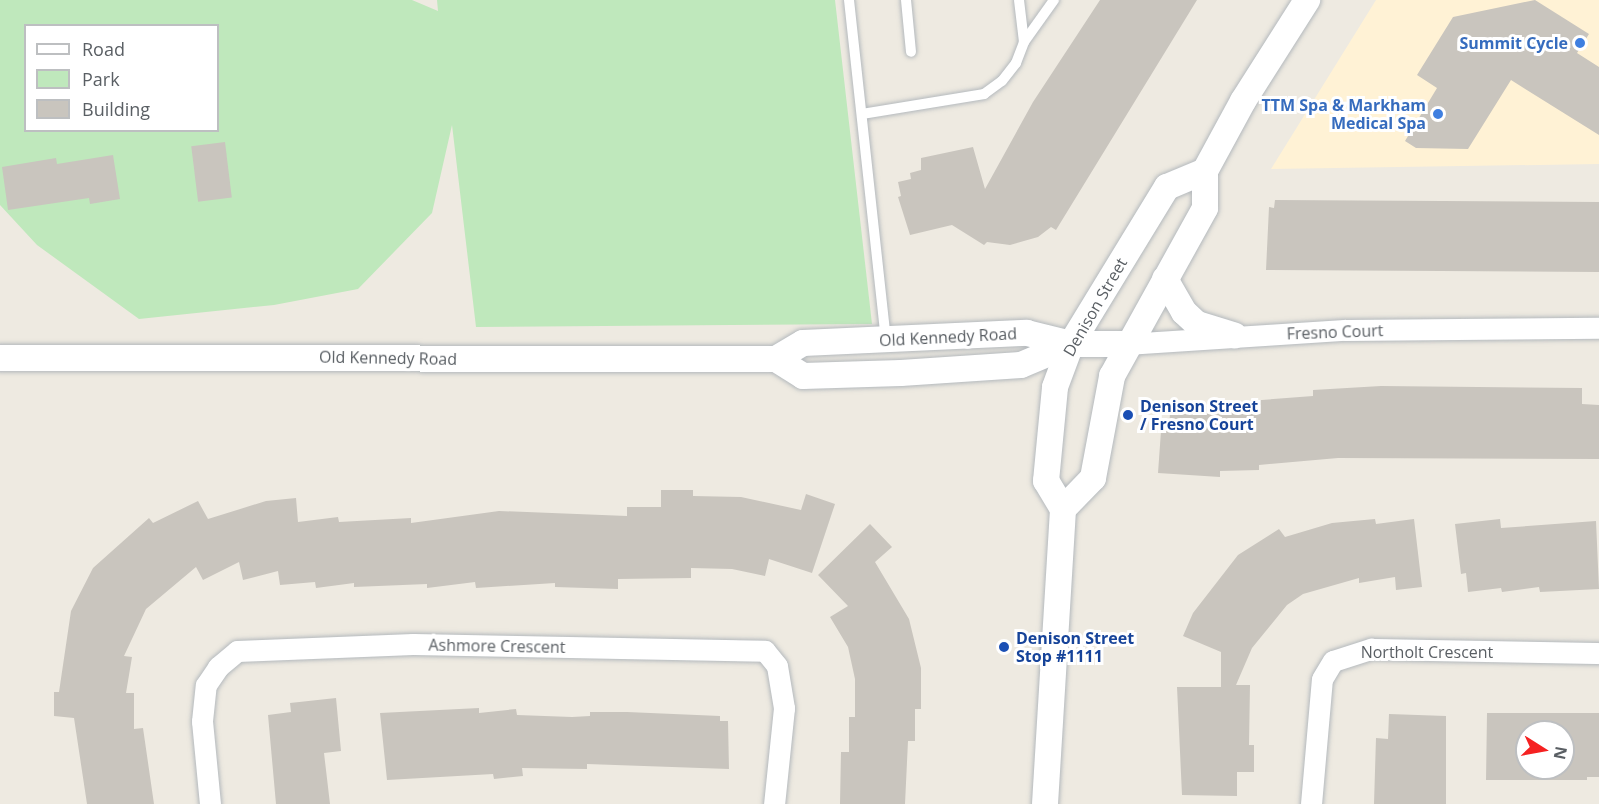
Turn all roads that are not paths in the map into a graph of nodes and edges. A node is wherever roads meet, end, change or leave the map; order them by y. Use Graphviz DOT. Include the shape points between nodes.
graph roads {
  1 [pos="849,0"];
  2 [pos="906,0"];
  3 [pos="1019,0"];
  4 [pos="1054,0"];
  5 [pos="1307,0"];
  6 [pos="1024,42"];
  7 [pos="911,52"];
  8 [pos="862,114"];
  9 [pos="1205,171"];
  10 [pos="1165,279"];
  11 [pos="1599,328"];
  12 [pos="1234,335"];
  13 [pos="886,340"];
  14 [pos="1126,344"];
  15 [pos="1071,345"];
  16 [pos="0,358"];
  17 [pos="776,359"];
  18 [pos="1063,509"];
  19 [pos="1599,653"];
  20 [pos="210,804"];
  21 [pos="774,804"];
  22 [pos="1045,804"];
  23 [pos="1311,804"];
  1 -- 8 [label="lane"];
  2 -- 7 [label="lane"];
  3 -- 6 [label="lane"];
  4 -- 6 [label="lane"];
  5 -- 9 [label="street" via="1243,100"];
  6 -- 8 [label="lane" via="1002,81 984,94"];
  8 -- 13 [label="lane"];
  9 -- 10 [label="street" via="1205,208"];
  9 -- 15 [label="street, Denison Street" via="1167,187"];
  10 -- 12 [label="street" via="1184,312 1197,324"];
  10 -- 14 [label="street"];
  11 -- 12 [label="street, Fresno Court"];
  12 -- 14 [label="street, Fresno Court"];
  13 -- 15 [label="street, Old Kennedy Road" via="1027,333"];
  13 -- 17 [label="street, Old Kennedy Road" via="803,343"];
  14 -- 15 [label="street, Fresno Court"];
  14 -- 18 [label="street" via="1105,398 1093,478"];
  15 -- 17 [label="street, Old Kennedy Road" via="1021,365 901,373 803,376"];
  15 -- 18 [label="street, Denison Street" via="1055,387 1046,481"];
  16 -- 17 [label="street, Old Kennedy Road"];
  18 -- 22 [label="street"];
  19 -- 23 [label="street, Northolt Crescent" via="1371,649 1333,661 1322,679"];
  20 -- 21 [label="street, Ashmore Crescent" via="202,721 206,685 218,667 237,651 413,644 765,651 777,666 784,708"];
}
